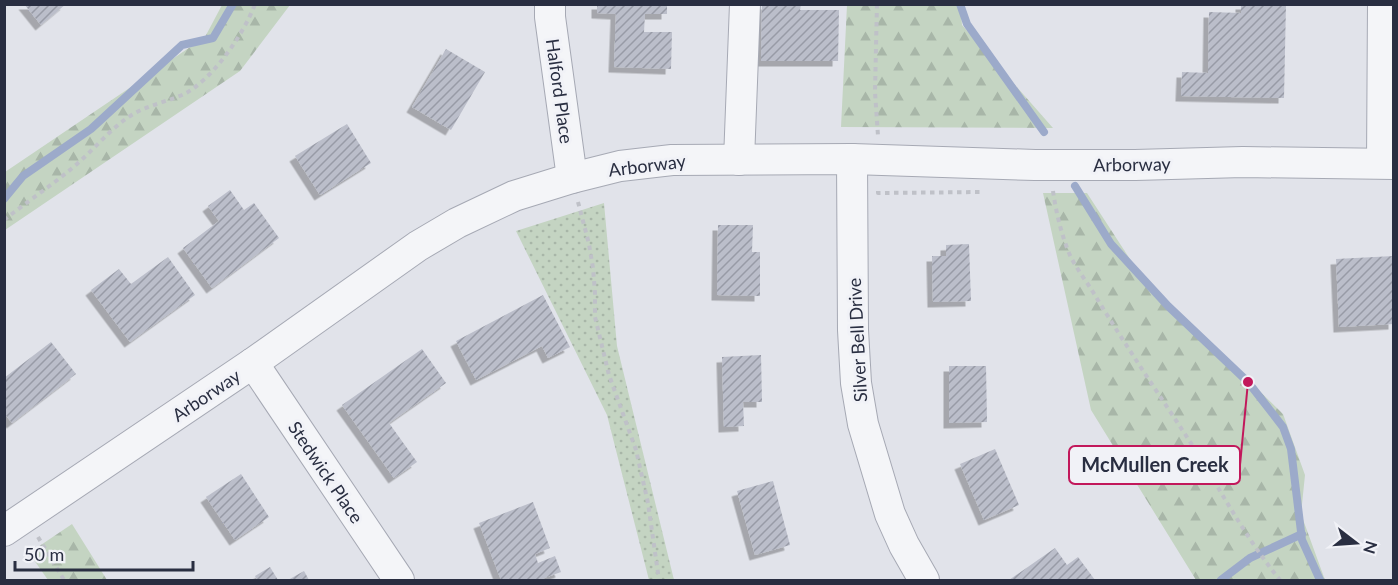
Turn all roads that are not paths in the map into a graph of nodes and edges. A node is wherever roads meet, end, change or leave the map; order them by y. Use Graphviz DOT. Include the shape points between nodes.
graph roads {
  1 [pos="550,4"];
  2 [pos="745,4"];
  3 [pos="1383,4"];
  4 [pos="865,153"];
  5 [pos="740,160"];
  6 [pos="1388,163"];
  7 [pos="572,178"];
  8 [pos="253,363"];
  9 [pos="4,531"];
  10 [pos="399,580"];
  11 [pos="924,580"];
  1 -- 7 [label="street, Halford Place"];
  2 -- 5 [label="street"];
  3 -- 6 [label="street"];
  4 -- 5 [label="street, Arborway"];
  4 -- 6 [label="street, Arborway" via="1035,165"];
  4 -- 11 [label="street, Silver Bell Drive" via="853,330 856,383 863,424 890,514"];
  5 -- 7 [label="street, Arborway" via="672,160 620,166"];
  7 -- 8 [label="street, Arborway" via="514,196 418,246"];
  8 -- 9 [label="street, Arborway"];
  8 -- 10 [label="street, Stedwick Place"];
}
